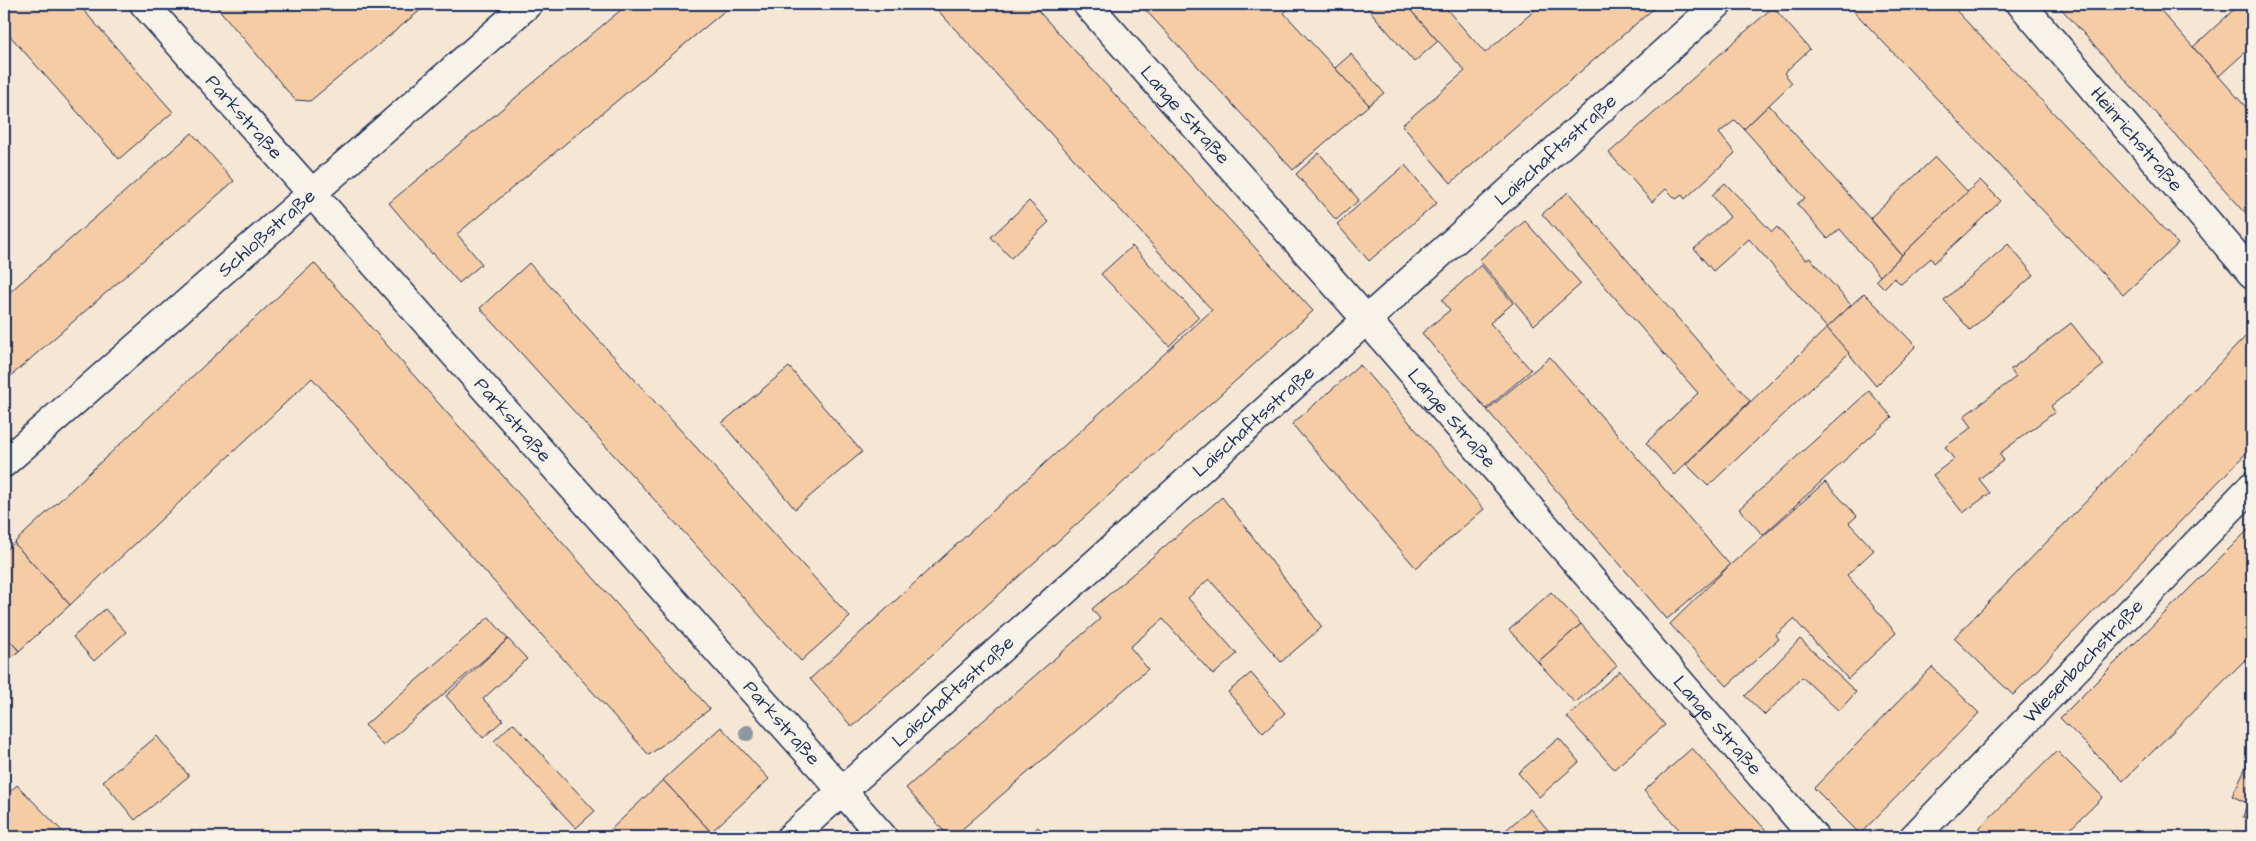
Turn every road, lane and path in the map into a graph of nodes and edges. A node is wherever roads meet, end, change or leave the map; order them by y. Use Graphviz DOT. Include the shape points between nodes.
graph roads {
  1 [pos="144,4"];
  2 [pos="528,4"];
  3 [pos="1087,4"];
  4 [pos="1718,4"];
  5 [pos="2021,4"];
  6 [pos="311,192"];
  7 [pos="2252,274"];
  8 [pos="1366,319"];
  9 [pos="4,462"];
  10 [pos="2252,486"];
  11 [pos="843,790"];
  12 [pos="791,837"];
  13 [pos="884,837"];
  14 [pos="1814,837"];
  15 [pos="1914,837"];
  1 -- 6 [label="street, Parkstraße"];
  2 -- 6 [label="street, Schloßstraße"];
  3 -- 8 [label="street, Lange Straße"];
  4 -- 8 [label="street, Laischaftsstraße"];
  5 -- 7 [label="street, Heinrichstraße"];
  6 -- 9 [label="street, Schloßstraße"];
  6 -- 11 [label="street, Parkstraße"];
  8 -- 11 [label="street, Laischaftsstraße"];
  8 -- 14 [label="street, Lange Straße"];
  10 -- 15 [label="street, Wiesenbachstraße"];
  11 -- 12 [label="street, Laischaftsstraße"];
  11 -- 13 [label="street, Parkstraße"];
}
